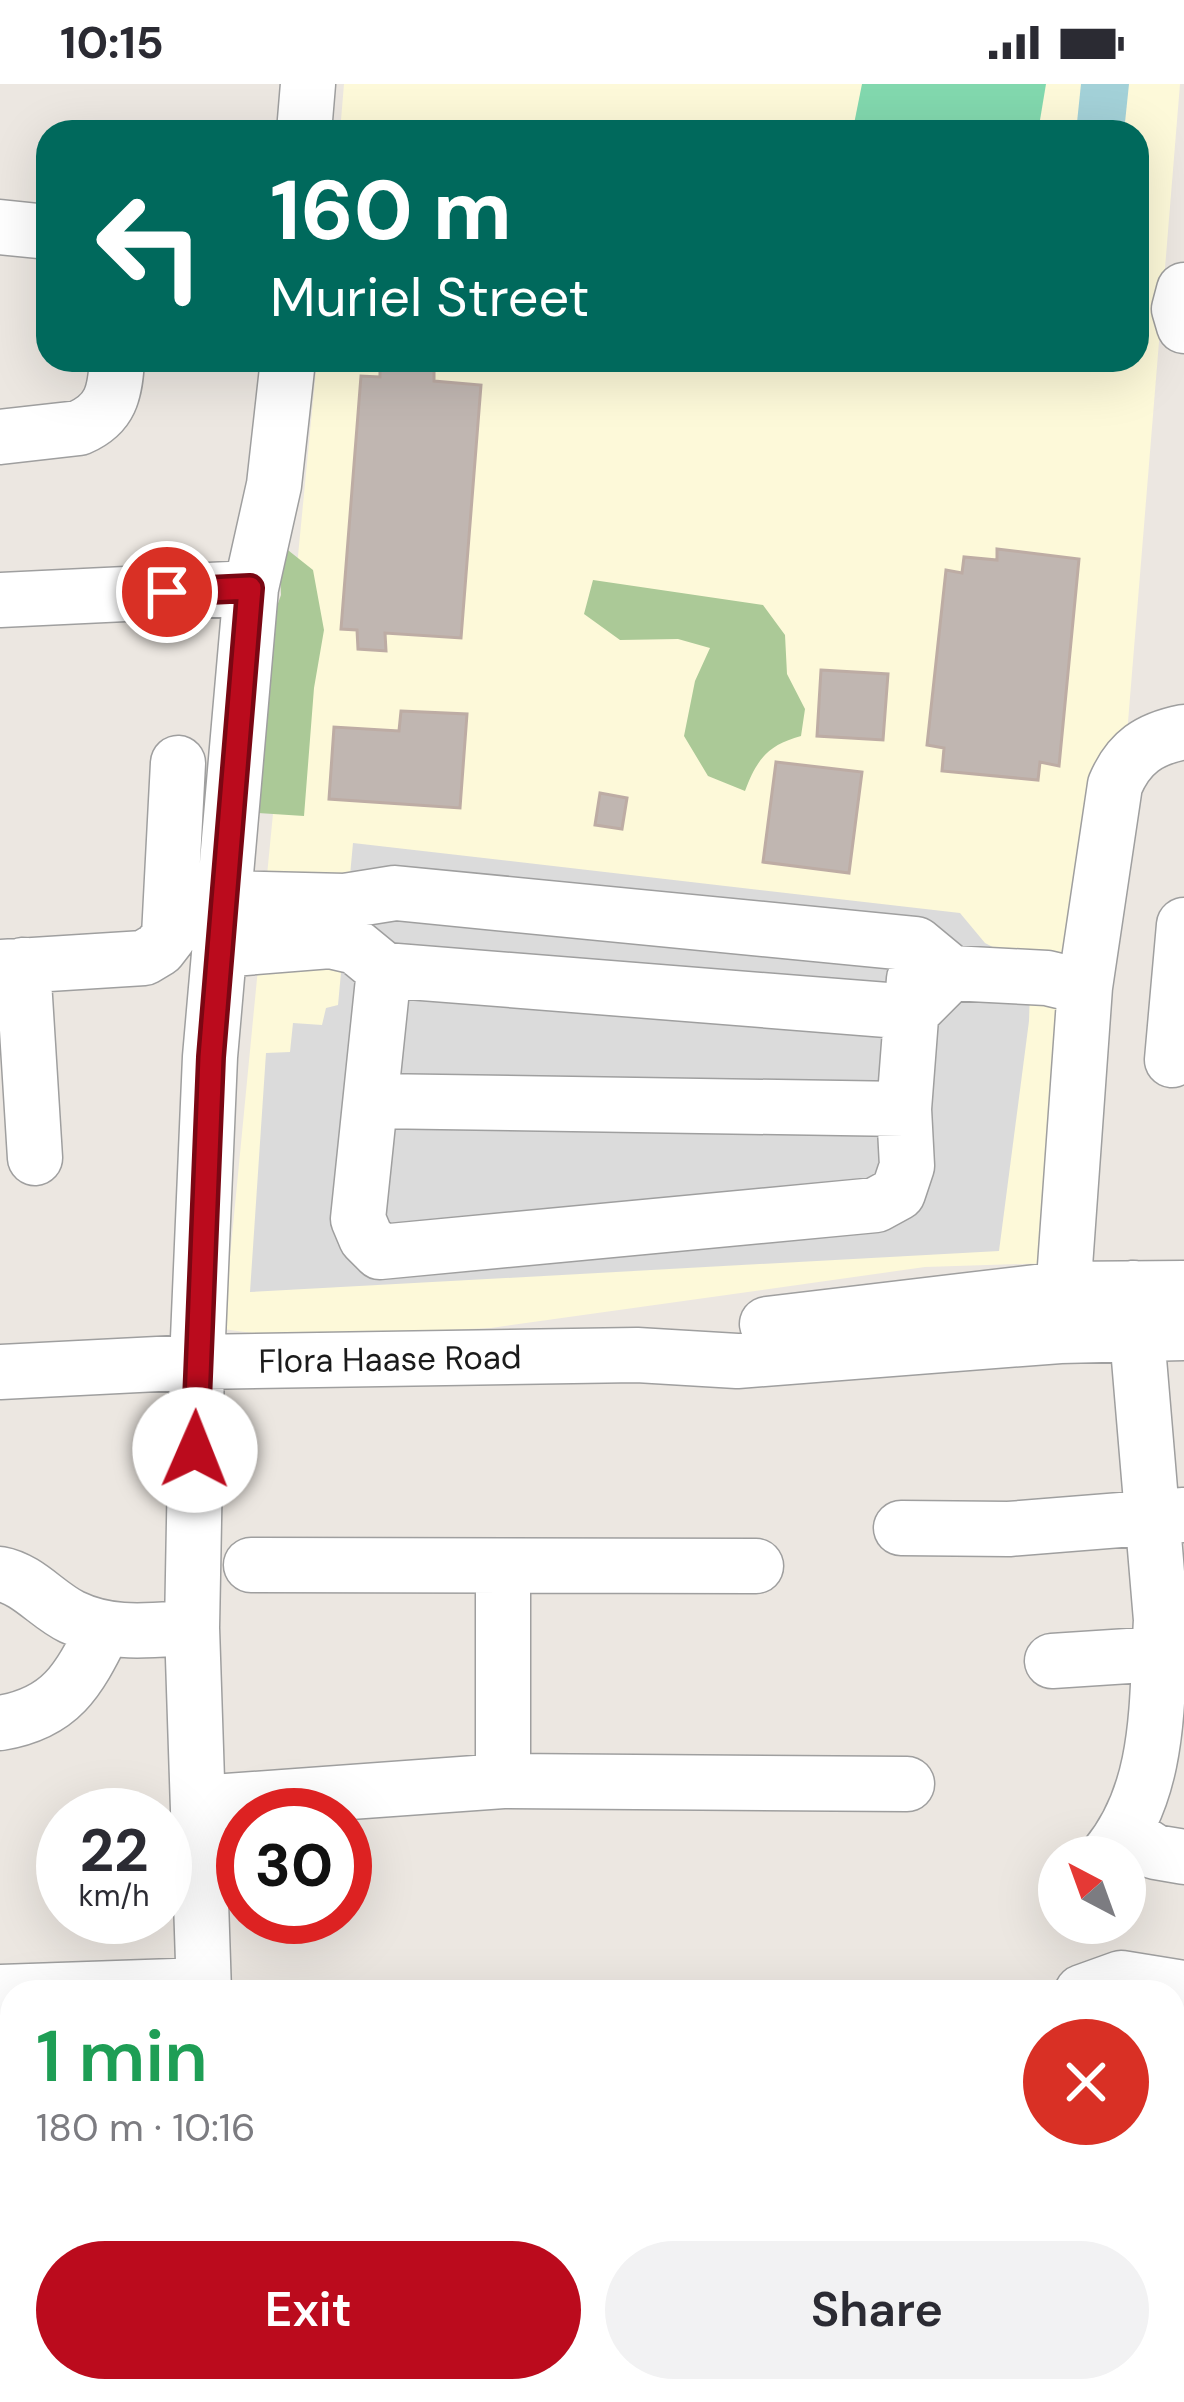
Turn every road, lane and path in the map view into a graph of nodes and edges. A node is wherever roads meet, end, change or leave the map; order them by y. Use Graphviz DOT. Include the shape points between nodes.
graph roads {
  1 [pos="308,84"];
  2 [pos="305,120"];
  3 [pos="0,227"];
  4 [pos="36,231"];
  5 [pos="1184,290"];
  6 [pos="1184,326"];
  7 [pos="115,372"];
  8 [pos="287,372"];
  9 [pos="0,436"];
  10 [pos="250,588"];
  11 [pos="0,600"];
  12 [pos="1184,732"];
  13 [pos="178,763"];
  14 [pos="222,924"];
  15 [pos="1184,925"];
  16 [pos="933,958"];
  17 [pos="11,966"];
  18 [pos="384,970"];
  19 [pos="1085,987"];
  20 [pos="912,1012"];
  21 [pos="1172,1060"];
  22 [pos="373,1101"];
  23 [pos="904,1109"];
  24 [pos="34,1158"];
  25 [pos="1160,1311"];
  26 [pos="1060,1313"];
  27 [pos="197,1362"];
  28 [pos="0,1372"];
  29 [pos="1168,1516"];
  30 [pos="901,1528"];
  31 [pos="251,1565"];
  32 [pos="503,1566"];
  33 [pos="757,1567"];
  34 [pos="0,1574"];
  35 [pos="192,1628"];
  36 [pos="104,1629"];
  37 [pos="1168,1646"];
  38 [pos="1052,1661"];
  39 [pos="0,1723"];
  40 [pos="503,1781"];
  41 [pos="908,1784"];
  42 [pos="199,1803"];
  43 [pos="1120,1836"];
  44 [pos="1146,1850"];
  45 [pos="1184,1857"];
  46 [pos="204,1980"];
  1 -- 2 [label="street"];
  3 -- 4 [label="street"];
  5 -- 6 [label="street"];
  7 -- 9 [label="street" via="110,405 90,423"];
  8 -- 10 [label="street" via="274,485"];
  10 -- 11 [label="street"];
  10 -- 14 [label="street"];
  12 -- 19 [label="street" via="1137,750 1115,785"];
  13 -- 17 [label="street" via="169,936 159,949 145,958"];
  14 -- 16 [label="street" via="395,893"];
  14 -- 18 [label="street" via="356,947"];
  14 -- 27 [label="street"];
  15 -- 21 [label="street"];
  16 -- 19 [label="street"];
  16 -- 20 [label="street"];
  17 -- 24 [label="street"];
  18 -- 20 [label="street"];
  18 -- 22 [label="street"];
  19 -- 26 [label="street"];
  20 -- 23 [label="street"];
  22 -- 23 [label="street"];
  22 -- 23 [label="street" via="358,1219 380,1252 876,1205 898,1193 907,1166"];
  25 -- 26 [label="street, Flora Haase Road"];
  25 -- 29 [label="street"];
  26 -- 27 [label="street, Flora Haase Road" via="732,1328 637,1355"];
  27 -- 28 [label="street, Flora Haase Road"];
  27 -- 35 [label="street"];
  29 -- 30 [label="street"];
  29 -- 37 [label="street"];
  31 -- 32 [label="street"];
  32 -- 33 [label="street"];
  32 -- 40 [label="street"];
  34 -- 36 [label="street"];
  35 -- 36 [label="street"];
  35 -- 42 [label="street"];
  36 -- 39 [label="street" via="82,1673 50,1708"];
  37 -- 38 [label="street"];
  37 -- 43 [label="street" via="1152,1759"];
  40 -- 41 [label="street"];
  40 -- 42 [label="street"];
  42 -- 46 [label="street"];
  44 -- 45 [label="street"];
}
